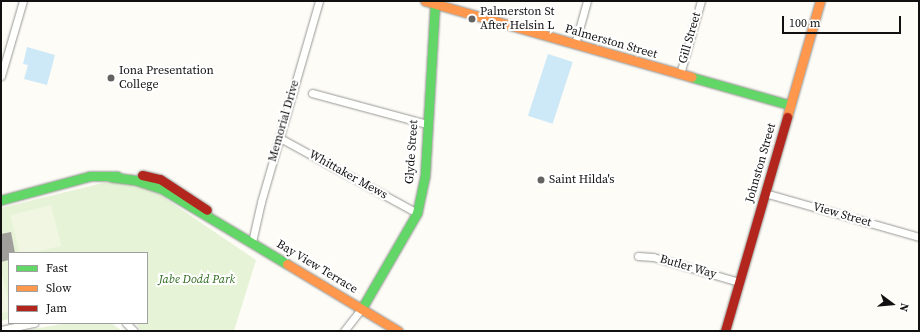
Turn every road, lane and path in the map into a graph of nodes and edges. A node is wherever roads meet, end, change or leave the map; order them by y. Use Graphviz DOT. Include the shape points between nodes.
graph roads {
  1 [pos="23,1"];
  2 [pos="319,1"];
  3 [pos="425,1"];
  4 [pos="587,1"];
  5 [pos="701,1"];
  6 [pos="820,1"];
  7 [pos="435,2"];
  8 [pos="575,44"];
  9 [pos="1,74"];
  10 [pos="680,74"];
  11 [pos="312,93"];
  12 [pos="790,105"];
  13 [pos="427,124"];
  14 [pos="280,138"];
  15 [pos="765,193"];
  16 [pos="1,200"];
  17 [pos="417,213"];
  18 [pos="919,237"];
  19 [pos="252,242"];
  20 [pos="638,256"];
  21 [pos="739,282"];
  22 [pos="362,308"];
  23 [pos="29,324"];
  24 [pos="1,330"];
  25 [pos="344,331"];
  26 [pos="398,331"];
  27 [pos="725,331"];
  1 -- 9 [label="street"];
  2 -- 14 [label="street, Memorial Drive"];
  3 -- 7 [label="street, Palmerston Street"];
  4 -- 8 [label="street"];
  5 -- 10 [label="street, Gill Street"];
  6 -- 12 [label="street, Johnston Street"];
  7 -- 8 [label="street, Palmerston Street"];
  7 -- 13 [label="street, Glyde Street"];
  8 -- 10 [label="street, Palmerston Street"];
  10 -- 12 [label="street, Palmerston Street"];
  11 -- 13 [label="street"];
  12 -- 15 [label="street, Johnston Street"];
  13 -- 17 [label="street, Glyde Street" via="425,175"];
  14 -- 17 [label="street, Whittaker Mews"];
  14 -- 19 [label="street, Memorial Drive" via="260,202"];
  15 -- 18 [label="street, View Street"];
  15 -- 21 [label="street, Johnston Street"];
  16 -- 19 [label="street, Bay View Terrace" via="90,176 135,180 162,190"];
  17 -- 22 [label="street, Glyde Street"];
  19 -- 22 [label="street, Bay View Terrace"];
  20 -- 21 [label="street, Butler Way" via="653,257"];
  21 -- 27 [label="street, Johnston Street"];
  22 -- 25 [label="street, Glyde Street"];
  22 -- 26 [label="street, Bay View Terrace"];
  23 -- 24 [label="street"];
}
